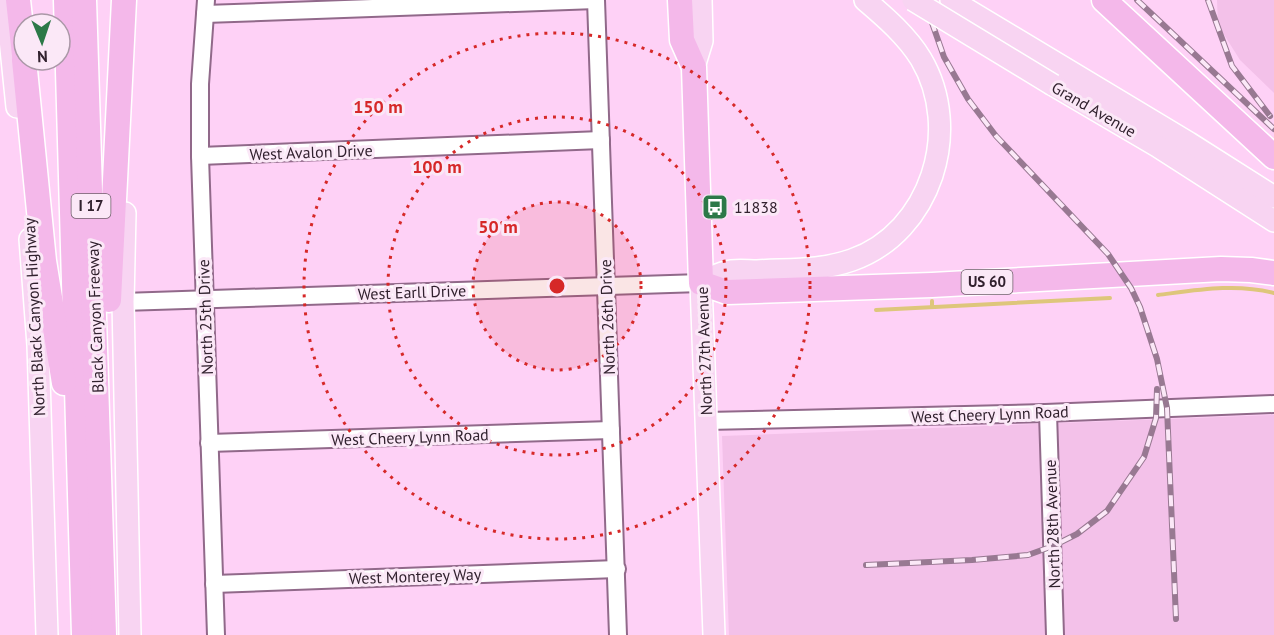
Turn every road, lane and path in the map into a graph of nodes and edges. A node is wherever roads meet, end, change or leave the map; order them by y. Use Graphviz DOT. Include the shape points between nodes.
graph roads {
  1 [pos="6,0"];
  2 [pos="66,0"];
  3 [pos="84,0"];
  4 [pos="123,0"];
  5 [pos="129,0"];
  6 [pos="596,0"];
  7 [pos="680,0"];
  8 [pos="701,0"];
  9 [pos="865,0"];
  10 [pos="913,0"];
  11 [pos="951,0"];
  12 [pos="1104,0"];
  13 [pos="205,7"];
  14 [pos="694,67"];
  15 [pos="25,72"];
  16 [pos="56,72"];
  17 [pos="602,140"];
  18 [pos="200,156"];
  19 [pos="1274,157"];
  20 [pos="1274,197"];
  21 [pos="1274,221"];
  22 [pos="1274,273"];
  23 [pos="701,283"];
  24 [pos="606,286"];
  25 [pos="205,299"];
  26 [pos="123,302"];
  27 [pos="64,383"];
  28 [pos="1274,404"];
  29 [pos="98,412"];
  30 [pos="1048,413"];
  31 [pos="707,421"];
  32 [pos="611,430"];
  33 [pos="209,443"];
  34 [pos="617,569"];
  35 [pos="214,584"];
  36 [pos="47,635"];
  37 [pos="71,635"];
  38 [pos="84,635"];
  39 [pos="104,635"];
  40 [pos="130,635"];
  41 [pos="216,635"];
  42 [pos="618,635"];
  43 [pos="714,635"];
  44 [pos="1055,635"];
  1 -- 36 [label="main road, North Black Canyon Highway" via="36,307"];
  2 -- 38 [label="highway"];
  3 -- 29 [label="highway, Black Canyon Freeway / I 17"];
  4 -- 29 [label="highway" via="109,349"];
  5 -- 26 [label="main road"];
  6 -- 13 [label="street"];
  6 -- 17 [label="street, North 26th Drive"];
  7 -- 14 [label="highway, North 27th Avenue" via="682,40"];
  8 -- 14 [label="main road, North 27th Avenue" via="702,40"];
  9 -- 23 [label="main road" via="905,38 926,70 934,92 939,118 937,154 931,180 917,208 898,231 869,252 832,266 727,272"];
  10 -- 21 [label="main road, Grand Avenue, bridge"];
  11 -- 20 [label="main road, Grand Avenue"];
  12 -- 19 [label="highway"];
  13 -- 18 [label="street, North 25th Drive"];
  14 -- 23 [label="highway, North 27th Avenue"];
  15 -- 27 [label="highway" via="44,261"];
  16 -- 27 [label="highway, Black Canyon Freeway / I 17"];
  17 -- 18 [label="street, West Avalon Drive"];
  17 -- 24 [label="street, North 26th Drive"];
  18 -- 25 [label="street, North 25th Drive"];
  22 -- 23 [label="highway, US 60" via="1221,269 727,292"];
  23 -- 24 [label="street, West Earll Drive"];
  23 -- 31 [label="main road, North 27th Avenue"];
  24 -- 25 [label="street, West Earll Drive"];
  24 -- 32 [label="street, North 26th Drive"];
  25 -- 26 [label="street, West Earll Drive"];
  25 -- 33 [label="street, North 25th Drive"];
  26 -- 40 [label="main road"];
  27 -- 37 [label="highway, Black Canyon Freeway / I 17"];
  28 -- 30 [label="street, West Cheery Lynn Road"];
  29 -- 39 [label="highway, Black Canyon Freeway / I 17"];
  30 -- 31 [label="street, West Cheery Lynn Road"];
  30 -- 44 [label="street, North 28th Avenue"];
  31 -- 43 [label="main road, North 27th Avenue"];
  32 -- 33 [label="street, West Cheery Lynn Road"];
  32 -- 34 [label="street, North 26th Drive"];
  33 -- 35 [label="street, North 25th Drive"];
  34 -- 35 [label="street, West Monterey Way"];
  34 -- 42 [label="street, North 26th Drive"];
  35 -- 41 [label="street, North 25th Drive"];
}
